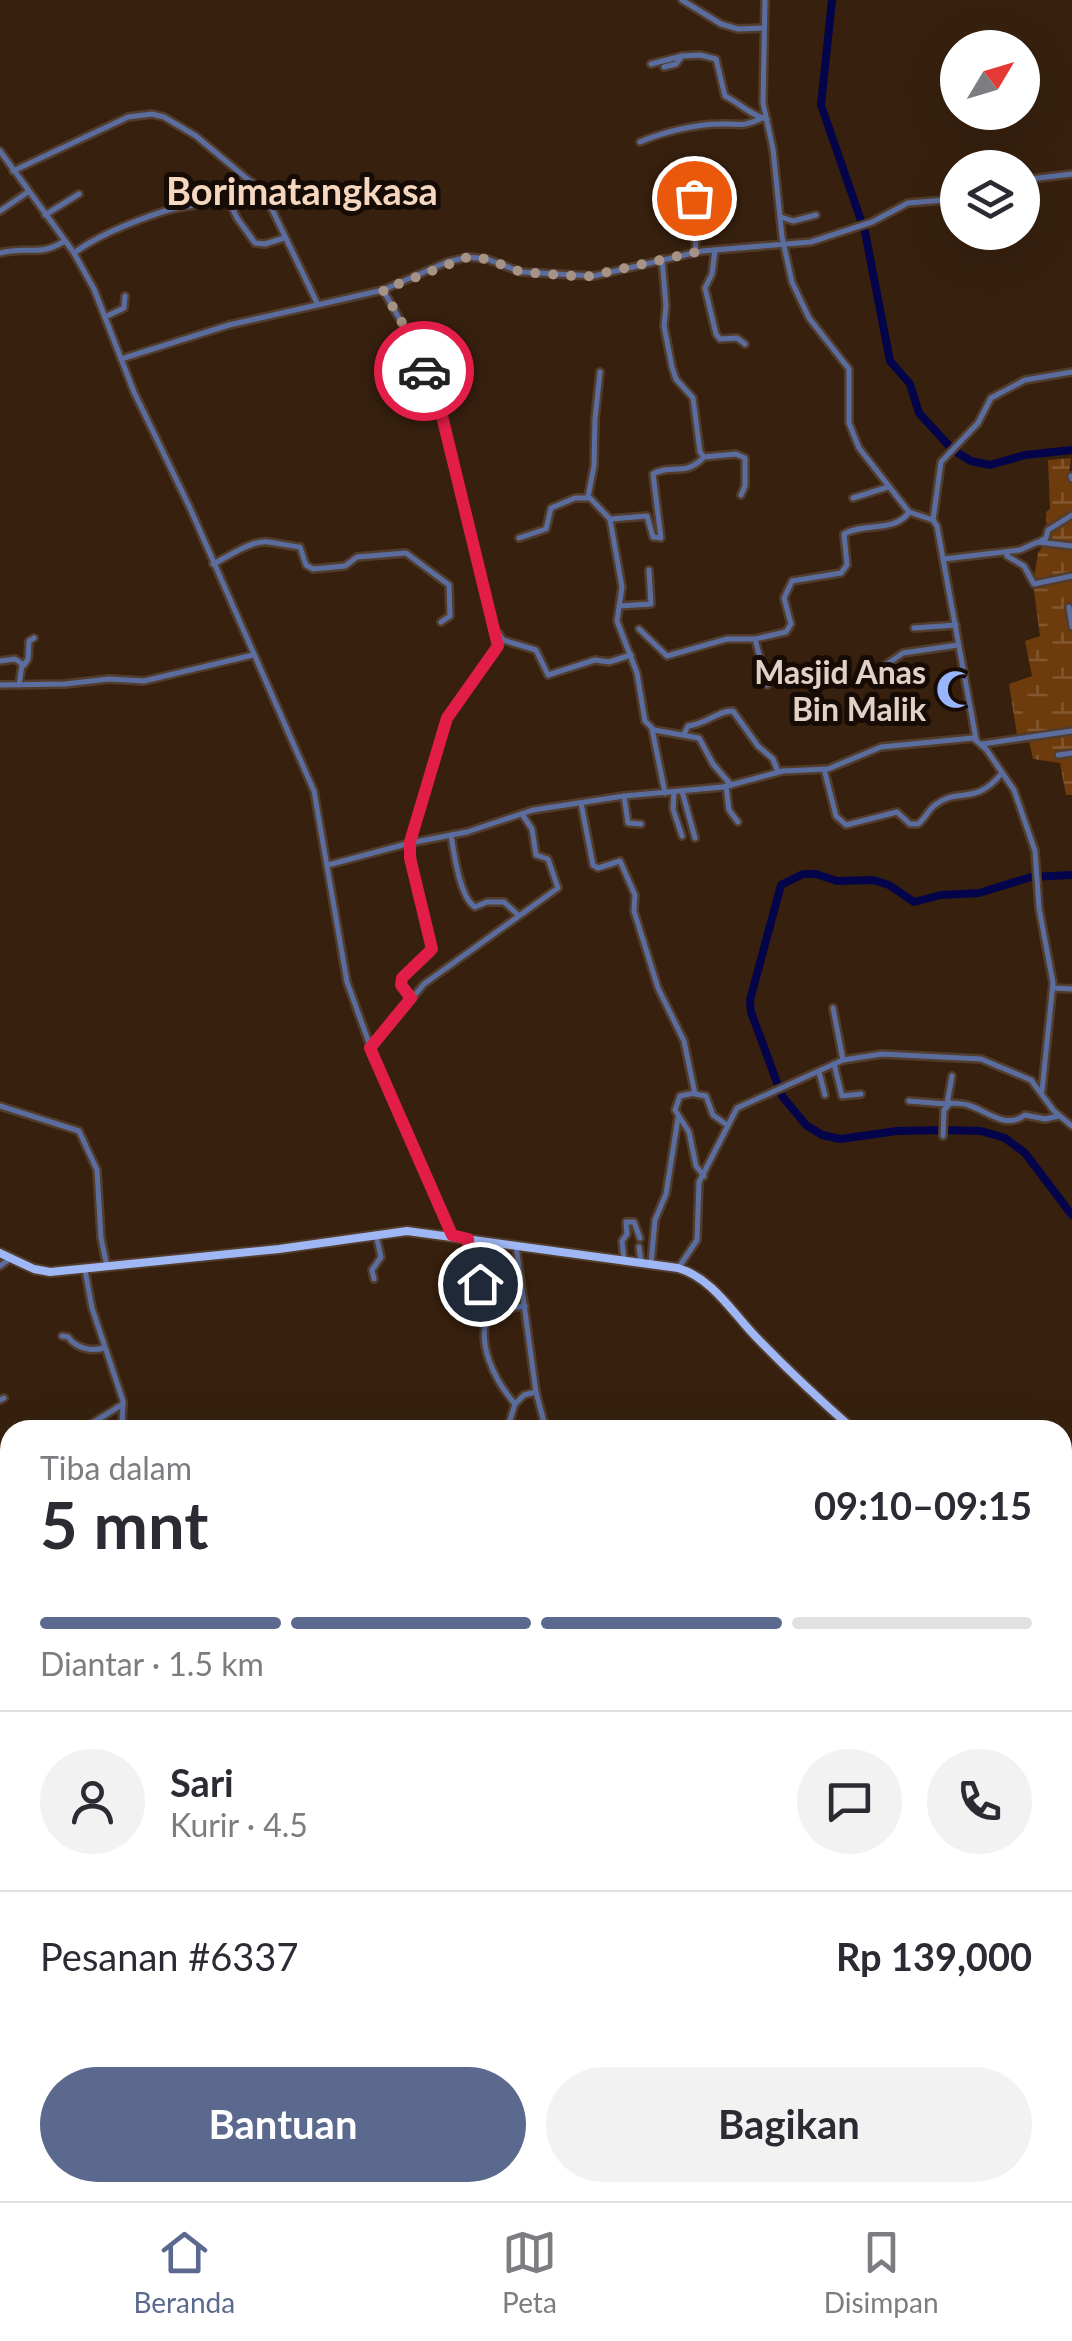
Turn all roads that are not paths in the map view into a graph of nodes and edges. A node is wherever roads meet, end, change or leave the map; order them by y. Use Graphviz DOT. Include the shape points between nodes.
graph roads {
  1 [pos="682,0"];
  2 [pos="765,0"];
  3 [pos="764,28"];
  4 [pos="682,56"];
  5 [pos="651,64"];
  6 [pos="664,67"];
  7 [pos="763,119"];
  8 [pos="640,142"];
  9 [pos="0,151"];
  10 [pos="7,161"];
  11 [pos="0,166"];
  12 [pos="13,171"];
  13 [pos="1072,174"];
  14 [pos="1040,178"];
  15 [pos="705,182"];
  16 [pos="253,183"];
  17 [pos="28,192"];
  18 [pos="289,192"];
  19 [pos="79,194"];
  20 [pos="228,199"];
  21 [pos="940,200"];
  22 [pos="269,203"];
  23 [pos="0,211"];
  24 [pos="46,214"];
  25 [pos="816,216"];
  26 [pos="781,217"];
  27 [pos="285,238"];
  28 [pos="65,240"];
  29 [pos="784,246"];
  30 [pos="715,250"];
  31 [pos="696,252"];
  32 [pos="0,253"];
  33 [pos="74,253"];
  34 [pos="662,259"];
  35 [pos="383,290"];
  36 [pos="125,296"];
  37 [pos="318,304"];
  38 [pos="105,317"];
  39 [pos="745,344"];
  40 [pos="121,358"];
  41 [pos="600,372"];
  42 [pos="1072,372"];
  43 [pos="704,458"];
  44 [pos="888,487"];
  45 [pos="741,494"];
  46 [pos="588,498"];
  47 [pos="853,498"];
  48 [pos="909,512"];
  49 [pos="1072,517"];
  50 [pos="610,519"];
  51 [pos="932,520"];
  52 [pos="519,538"];
  53 [pos="1038,542"];
  54 [pos="1072,546"];
  55 [pos="1006,552"];
  56 [pos="944,559"];
  57 [pos="213,564"];
  58 [pos="650,570"];
  59 [pos="1072,576"];
  60 [pos="620,606"];
  61 [pos="1069,607"];
  62 [pos="441,622"];
  63 [pos="493,622"];
  64 [pos="956,626"];
  65 [pos="1072,627"];
  66 [pos="914,628"];
  67 [pos="639,629"];
  68 [pos="34,638"];
  69 [pos="756,639"];
  70 [pos="958,645"];
  71 [pos="254,655"];
  72 [pos="631,655"];
  73 [pos="0,661"];
  74 [pos="22,665"];
  75 [pos="884,666"];
  76 [pos="0,684"];
  77 [pos="19,685"];
  78 [pos="768,685"];
  79 [pos="652,730"];
  80 [pos="1072,731"];
  81 [pos="684,734"];
  82 [pos="979,742"];
  83 [pos="1072,752"];
  84 [pos="1058,755"];
  85 [pos="824,769"];
  86 [pos="778,772"];
  87 [pos="1002,773"];
  88 [pos="728,786"];
  89 [pos="678,792"];
  90 [pos="666,793"];
  91 [pos="624,796"];
  92 [pos="581,803"];
  93 [pos="522,814"];
  94 [pos="738,822"];
  95 [pos="640,824"];
  96 [pos="451,836"];
  97 [pos="682,836"];
  98 [pos="695,838"];
  99 [pos="410,842"];
  100 [pos="328,865"];
  101 [pos="517,914"];
  102 [pos="1053,988"];
  103 [pos="1072,989"];
  104 [pos="411,998"];
  105 [pos="833,1008"];
  106 [pos="370,1048"];
  107 [pos="843,1060"];
  108 [pos="834,1064"];
  109 [pos="819,1072"];
  110 [pos="952,1076"];
  111 [pos="1042,1091"];
  112 [pos="695,1093"];
  113 [pos="861,1094"];
  114 [pos="825,1095"];
  115 [pos="910,1100"];
  116 [pos="946,1104"];
  117 [pos="0,1106"];
  118 [pos="1063,1115"];
  119 [pos="678,1118"];
  120 [pos="727,1125"];
  121 [pos="1072,1126"];
  122 [pos="942,1135"];
  123 [pos="704,1176"];
  124 [pos="376,1235"];
  125 [pos="452,1235"];
  126 [pos="640,1238"];
  127 [pos="468,1239"];
  128 [pos="516,1246"];
  129 [pos="639,1247"];
  130 [pos="0,1253"];
  131 [pos="11,1258"];
  132 [pos="624,1260"];
  133 [pos="646,1263"];
  134 [pos="0,1266"];
  135 [pos="107,1267"];
  136 [pos="678,1268"];
  137 [pos="85,1270"];
  138 [pos="374,1279"];
  139 [pos="525,1306"];
  140 [pos="490,1311"];
  141 [pos="62,1336"];
  142 [pos="104,1348"];
  143 [pos="536,1392"];
  144 [pos="123,1404"];
  145 [pos="515,1404"];
  146 [pos="97,1420"];
  147 [pos="122,1420"];
  148 [pos="510,1420"];
  149 [pos="543,1420"];
  150 [pos="843,1420"];
  1 -- 3 [label="street" via="720,24"];
  2 -- 3 [label="street"];
  3 -- 7 [label="street"];
  4 -- 5 [label="street"];
  4 -- 6 [label="street"];
  4 -- 7 [label="street" via="716,59 724,94"];
  7 -- 8 [label="street"];
  7 -- 26 [label="street" via="774,149"];
  9 -- 10 [label="street"];
  10 -- 11 [label="street"];
  10 -- 12 [label="street"];
  12 -- 16 [label="street" via="120,120 152,114 176,122"];
  12 -- 17 [label="street"];
  13 -- 14 [label="street"];
  15 -- 31 [label="street" via="694,191"];
  16 -- 20 [label="street"];
  16 -- 22 [label="street"];
  17 -- 23 [label="street"];
  17 -- 24 [label="street"];
  18 -- 22 [label="street"];
  19 -- 24 [label="street"];
  20 -- 27 [label="street" via="255,243"];
  20 -- 33 [label="street" via="154,215 96,237"];
  21 -- 29 [label="street" via="908,203 833,237"];
  22 -- 27 [label="street"];
  24 -- 28 [label="street"];
  25 -- 26 [label="street"];
  26 -- 29 [label="street"];
  27 -- 37 [label="street"];
  28 -- 32 [label="street" via="44,252"];
  28 -- 33 [label="street"];
  29 -- 30 [label="street"];
  29 -- 44 [label="street" via="798,300 848,369 857,444"];
  30 -- 31 [label="street"];
  30 -- 39 [label="street" via="705,288 716,334"];
  31 -- 34 [label="street"];
  33 -- 38 [label="street"];
  34 -- 35 [label="street" via="570,277 468,257"];
  34 -- 43 [label="street" via="672,367 692,398"];
  35 -- 37 [label="street"];
  35 -- 63 [label="street" via="436,397"];
  36 -- 38 [label="street" via="124,308"];
  37 -- 40 [label="street"];
  38 -- 40 [label="street"];
  40 -- 57 [label="street"];
  41 -- 46 [label="street"];
  42 -- 51 [label="street" via="1025,380 996,394 938,469"];
  43 -- 45 [label="street" via="745,458"];
  43 -- 50 [label="street" via="686,470 653,474 661,538 653,537 647,516"];
  44 -- 47 [label="street"];
  44 -- 48 [label="street"];
  46 -- 50 [label="street"];
  46 -- 52 [label="street" via="552,507 546,529"];
  48 -- 51 [label="street"];
  48 -- 69 [label="street" via="896,523 844,534 845,570 792,581 784,598 790,629"];
  49 -- 53 [label="street"];
  50 -- 60 [label="street"];
  51 -- 56 [label="street"];
  53 -- 54 [label="street"];
  53 -- 55 [label="street"];
  55 -- 56 [label="street"];
  55 -- 59 [label="street" via="1034,584"];
  56 -- 64 [label="street"];
  57 -- 62 [label="street" via="268,542 300,548 312,569 406,553 450,588 450,616"];
  57 -- 71 [label="street"];
  58 -- 60 [label="street" via="652,604"];
  60 -- 72 [label="street" via="618,626"];
  61 -- 65 [label="street"];
  63 -- 72 [label="street" via="503,640 536,650 548,675"];
  63 -- 99 [label="street" via="498,648 447,718"];
  64 -- 66 [label="street"];
  64 -- 70 [label="street"];
  67 -- 69 [label="street" via="667,656 726,639"];
  68 -- 74 [label="street"];
  69 -- 78 [label="street"];
  70 -- 75 [label="street" via="903,653"];
  70 -- 82 [label="street"];
  71 -- 77 [label="street" via="144,681"];
  71 -- 100 [label="street" via="314,791"];
  72 -- 79 [label="street"];
  73 -- 74 [label="street"];
  74 -- 77 [label="street"];
  76 -- 77 [label="street"];
  79 -- 81 [label="street"];
  79 -- 90 [label="street"];
  80 -- 82 [label="street"];
  81 -- 86 [label="street" via="688,726 734,711"];
  81 -- 88 [label="street" via="700,738"];
  82 -- 85 [label="street" via="881,748"];
  82 -- 87 [label="street"];
  83 -- 84 [label="street"];
  85 -- 86 [label="street"];
  85 -- 87 [label="street" via="836,816 846,825 896,812 918,824 934,806 982,792"];
  86 -- 88 [label="street"];
  87 -- 102 [label="street" via="1034,845"];
  88 -- 89 [label="street"];
  88 -- 94 [label="street" via="729,810"];
  89 -- 90 [label="street"];
  89 -- 97 [label="street" via="673,810"];
  89 -- 98 [label="street"];
  90 -- 91 [label="street"];
  91 -- 92 [label="street"];
  91 -- 95 [label="street" via="628,823"];
  92 -- 93 [label="street"];
  92 -- 112 [label="street" via="592,865 620,861 635,896 634,911 658,988 684,1042"];
  93 -- 96 [label="street"];
  93 -- 101 [label="street" via="536,856 548,859 558,886"];
  96 -- 99 [label="street"];
  96 -- 101 [label="street" via="470,905 504,902"];
  99 -- 100 [label="street"];
  99 -- 104 [label="street" via="432,947 402,978"];
  100 -- 106 [label="street" via="344,968"];
  101 -- 104 [label="street"];
  102 -- 103 [label="street"];
  102 -- 111 [label="street"];
  104 -- 106 [label="street"];
  105 -- 107 [label="street"];
  106 -- 125 [label="street"];
  107 -- 108 [label="street"];
  107 -- 111 [label="street" via="882,1054 976,1058 1018,1072"];
  108 -- 109 [label="street"];
  108 -- 113 [label="street" via="842,1096"];
  109 -- 114 [label="street"];
  109 -- 120 [label="street" via="742,1105"];
  110 -- 116 [label="street"];
  111 -- 118 [label="street"];
  112 -- 119 [label="street" via="678,1098"];
  112 -- 120 [label="street" via="706,1096 713,1115"];
  115 -- 116 [label="street"];
  116 -- 118 [label="street" via="968,1104 1001,1120"];
  116 -- 122 [label="street"];
  117 -- 135 [label="street" via="79,1131 97,1170"];
  118 -- 121 [label="street"];
  119 -- 123 [label="street"];
  119 -- 133 [label="street"];
  120 -- 123 [label="street"];
  123 -- 136 [label="street" via="697,1240"];
  124 -- 125 [label="main road"];
  124 -- 135 [label="main road"];
  124 -- 138 [label="street" via="381,1257"];
  125 -- 127 [label="main road"];
  126 -- 132 [label="street" via="634,1222 626,1222"];
  127 -- 128 [label="main road"];
  127 -- 140 [label="street" via="470,1268"];
  128 -- 132 [label="main road"];
  128 -- 139 [label="street"];
  129 -- 133 [label="street"];
  130 -- 131 [label="main road"];
  131 -- 134 [label="street"];
  131 -- 137 [label="main road" via="38,1270"];
  132 -- 133 [label="main road"];
  133 -- 136 [label="main road"];
  135 -- 137 [label="main road"];
  136 -- 150 [label="main road" via="714,1290"];
  137 -- 142 [label="street"];
  139 -- 140 [label="street"];
  139 -- 143 [label="street"];
  140 -- 145 [label="street" via="485,1344"];
  141 -- 142 [label="street" via="76,1346"];
  142 -- 144 [label="street"];
  143 -- 145 [label="street"];
  143 -- 149 [label="street"];
  144 -- 146 [label="street"];
  144 -- 147 [label="street"];
  145 -- 148 [label="street"];
}
